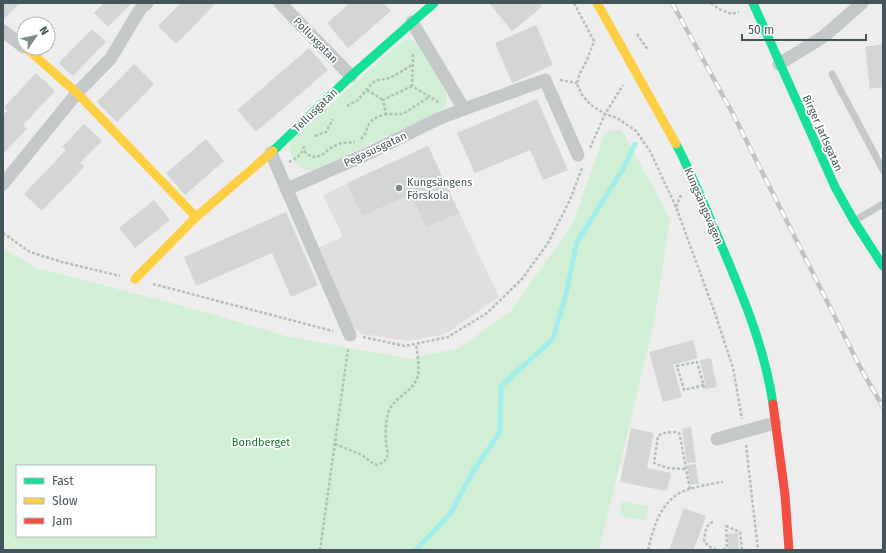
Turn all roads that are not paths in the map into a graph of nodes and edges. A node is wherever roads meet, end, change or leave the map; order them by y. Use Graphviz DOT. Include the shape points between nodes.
graph roads {
  1 [pos="147,3"];
  2 [pos="280,3"];
  3 [pos="434,3"];
  4 [pos="597,3"];
  5 [pos="752,3"];
  6 [pos="862,3"];
  7 [pos="412,22"];
  8 [pos="3,31"];
  9 [pos="16,40"];
  10 [pos="35,56"];
  11 [pos="779,64"];
  12 [pos="832,74"];
  13 [pos="351,76"];
  14 [pos="77,93"];
  15 [pos="464,109"];
  16 [pos="271,153"];
  17 [pos="583,158"];
  18 [pos="883,170"];
  19 [pos="3,184"];
  20 [pos="287,189"];
  21 [pos="883,204"];
  22 [pos="196,217"];
  23 [pos="854,221"];
  24 [pos="883,266"];
  25 [pos="135,279"];
  26 [pos="350,335"];
  27 [pos="775,423"];
  28 [pos="717,439"];
  29 [pos="789,550"];
  1 -- 14 [label="street" via="111,58"];
  2 -- 13 [label="street, Polluxgatan"];
  3 -- 7 [label="street, Tellusgatan"];
  4 -- 27 [label="street, Kungsängsvägen" via="688,167 745,301 762,354"];
  5 -- 11 [label="street, Birger Jarlsgatan"];
  6 -- 11 [label="street" via="823,37"];
  7 -- 13 [label="street, Tellusgatan"];
  7 -- 15 [label="street"];
  8 -- 9 [label="street"];
  10 -- 14 [label="street"];
  11 -- 23 [label="street, Birger Jarlsgatan" via="835,187"];
  12 -- 18 [label="lane"];
  13 -- 16 [label="street, Tellusgatan"];
  14 -- 19 [label="street"];
  14 -- 22 [label="street"];
  15 -- 17 [label="street, Pegasusgatan" via="545,80"];
  15 -- 20 [label="street, Pegasusgatan"];
  16 -- 20 [label="street"];
  16 -- 22 [label="street, Tellusgatan"];
  20 -- 26 [label="street"];
  21 -- 23 [label="lane"];
  22 -- 25 [label="street, Tellusgatan"];
  23 -- 24 [label="street, Birger Jarlsgatan"];
  27 -- 28 [label="street"];
  27 -- 29 [label="street, Kungsängsvägen"];
}
